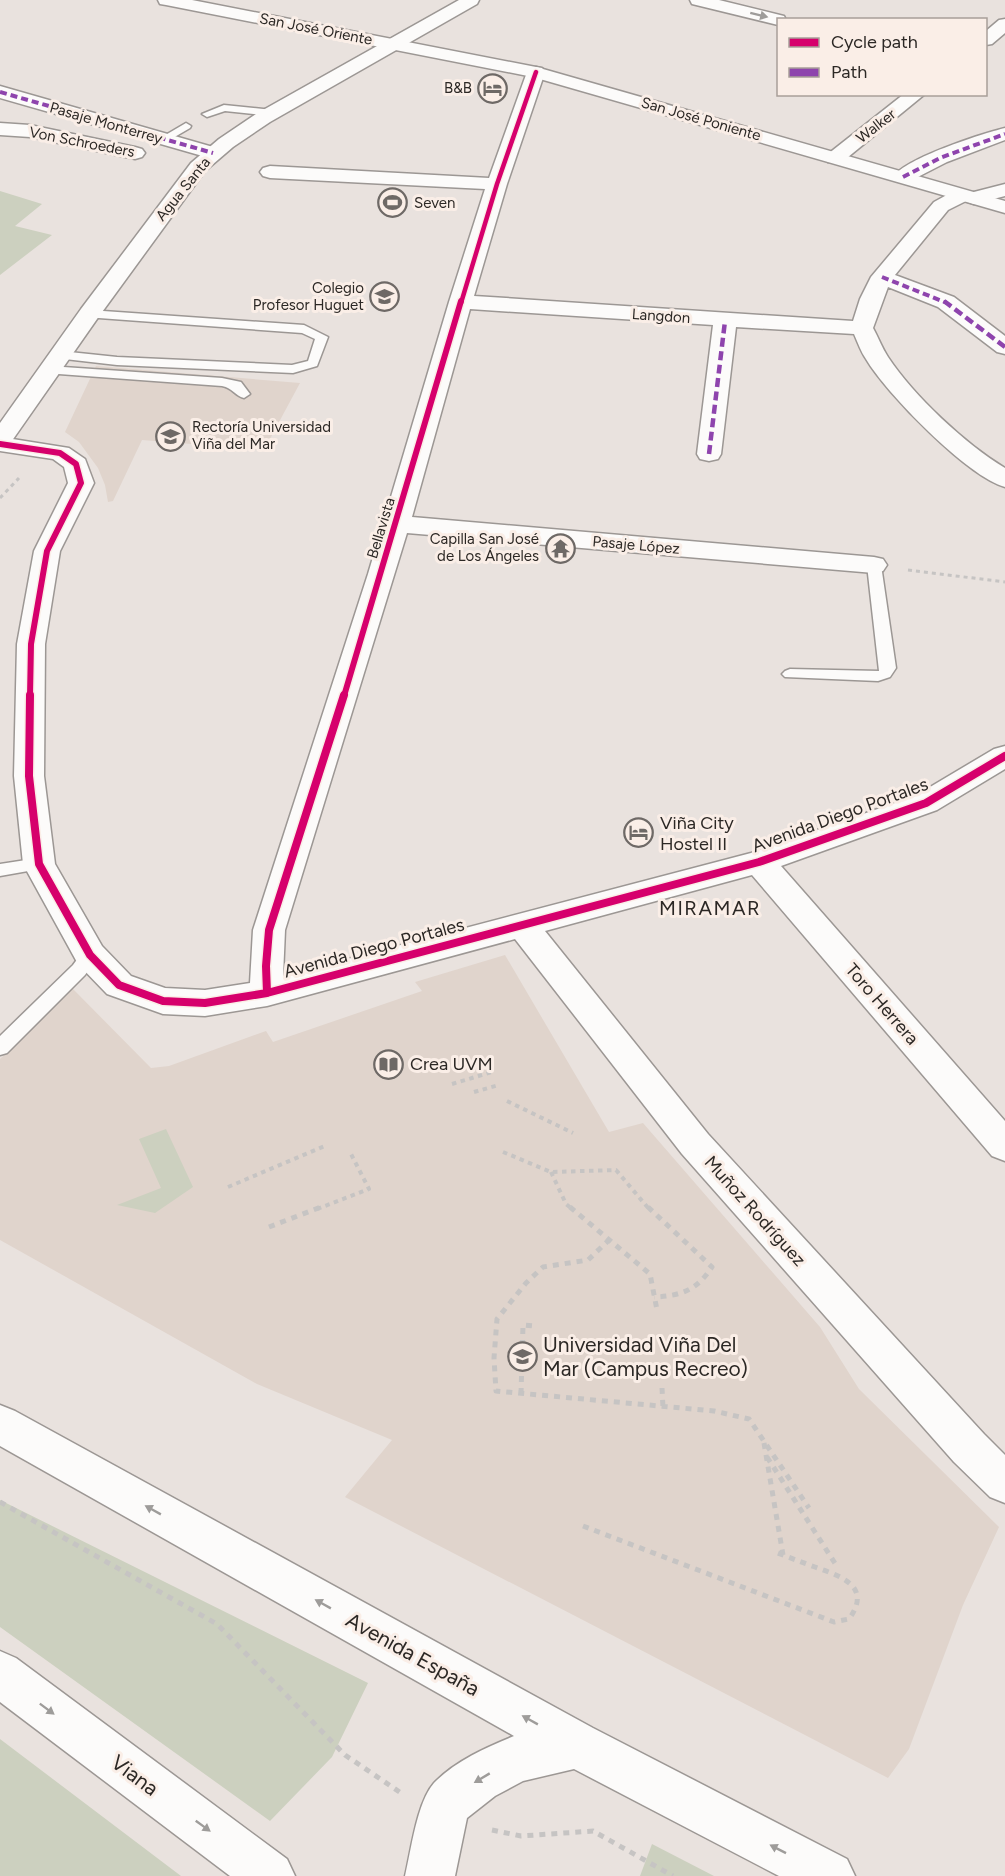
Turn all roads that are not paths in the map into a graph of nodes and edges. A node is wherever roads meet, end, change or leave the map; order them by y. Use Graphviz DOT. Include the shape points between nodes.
graph roads {
  1 [pos="166,0"];
  2 [pos="471,0"];
  3 [pos="698,0"];
  4 [pos="777,20"];
  5 [pos="1005,24"];
  6 [pos="987,39"];
  7 [pos="394,44"];
  8 [pos="536,72"];
  9 [pos="0,92"];
  10 [pos="913,96"];
  11 [pos="273,112"];
  12 [pos="207,114"];
  13 [pos="186,126"];
  14 [pos="0,129"];
  15 [pos="1005,134"];
  16 [pos="162,140"];
  17 [pos="835,158"];
  18 [pos="206,160"];
  19 [pos="270,172"];
  20 [pos="903,177"];
  21 [pos="497,184"];
  22 [pos="1005,189"];
  23 [pos="968,196"];
  24 [pos="1005,207"];
  25 [pos="882,277"];
  26 [pos="460,302"];
  27 [pos="89,314"];
  28 [pos="725,321"];
  29 [pos="862,328"];
  30 [pos="1005,347"];
  31 [pos="55,362"];
  32 [pos="244,394"];
  33 [pos="0,442"];
  34 [pos="709,454"];
  35 [pos="1005,479"];
  36 [pos="397,524"];
  37 [pos="874,566"];
  38 [pos="790,674"];
  39 [pos="1005,756"];
  40 [pos="759,862"];
  41 [pos="39,864"];
  42 [pos="0,870"];
  43 [pos="522,925"];
  44 [pos="90,955"];
  45 [pos="267,993"];
  46 [pos="0,1048"];
  47 [pos="1005,1146"];
  48 [pos="0,1424"];
  49 [pos="1005,1483"];
  50 [pos="0,1674"];
  51 [pos="576,1745"];
  52 [pos="270,1876"];
  53 [pos="430,1876"];
  54 [pos="830,1876"];
  1 -- 7 [label="street, San José Oriente"];
  2 -- 7 [label="street, Agua Santa"];
  3 -- 4 [label="street, one-way"];
  5 -- 6 [label="street"];
  7 -- 8 [label="street, San José Poniente"];
  7 -- 11 [label="street, Agua Santa"];
  8 -- 17 [label="street, San José Poniente"];
  8 -- 21 [label="street, Bellavista"];
  9 -- 16 [label="street, Pasaje Monterrey"];
  10 -- 17 [label="street, Walker"];
  11 -- 12 [label="lane" via="224,108"];
  11 -- 18 [label="street, Agua Santa"];
  13 -- 16 [label="lane"];
  14 -- 18 [label="street, Von Schroeders"];
  15 -- 20 [label="street" via="969,145"];
  16 -- 18 [label="street, Pasaje Monterrey"];
  17 -- 20 [label="street, San José Poniente"];
  18 -- 27 [label="street, Agua Santa"];
  19 -- 21 [label="street"];
  20 -- 23 [label="street, San José Poniente"];
  21 -- 26 [label="street, Bellavista"];
  22 -- 23 [label="street"];
  23 -- 24 [label="street, San José Poniente"];
  23 -- 25 [label="street" via="941,206"];
  25 -- 29 [label="street"];
  25 -- 30 [label="street" via="946,302"];
  26 -- 28 [label="street, Langdon"];
  26 -- 36 [label="street, Bellavista"];
  27 -- 31 [label="street, Agua Santa"];
  27 -- 31 [label="lane" via="304,329 322,337 313,363 293,369"];
  28 -- 29 [label="street, Langdon"];
  28 -- 34 [label="street"];
  29 -- 35 [label="street" via="877,359 919,409 976,461"];
  31 -- 32 [label="lane" via="222,382 236,385"];
  31 -- 33 [label="street, Agua Santa"];
  33 -- 41 [label="street, Avenida Diego Portales" via="60,453 76,464 81,483 47,551 32,644 29,776"];
  36 -- 37 [label="street, Pasaje López"];
  36 -- 45 [label="street, Bellavista" via="270,930"];
  37 -- 38 [label="lane" via="888,668 885,674"];
  39 -- 40 [label="street, Avenida Diego Portales" via="926,803"];
  40 -- 43 [label="street, Avenida Diego Portales"];
  40 -- 47 [label="street, Toro Herrera"];
  41 -- 42 [label="lane"];
  41 -- 44 [label="street, Avenida Diego Portales"];
  43 -- 45 [label="street, Avenida Diego Portales"];
  43 -- 49 [label="street, Muñoz Rodríguez" via="695,1144"];
  44 -- 45 [label="street, Avenida Diego Portales" via="119,985 163,1001 205,1003"];
  44 -- 46 [label="lane"];
  51 -- 48 [label="street, Avenida España, one-way"];
  50 -- 52 [label="street, Viana, one-way"];
  51 -- 53 [label="street, one-way" via="516,1759 450,1801 441,1820"];
  54 -- 51 [label="street, Avenida España, one-way"];
}
